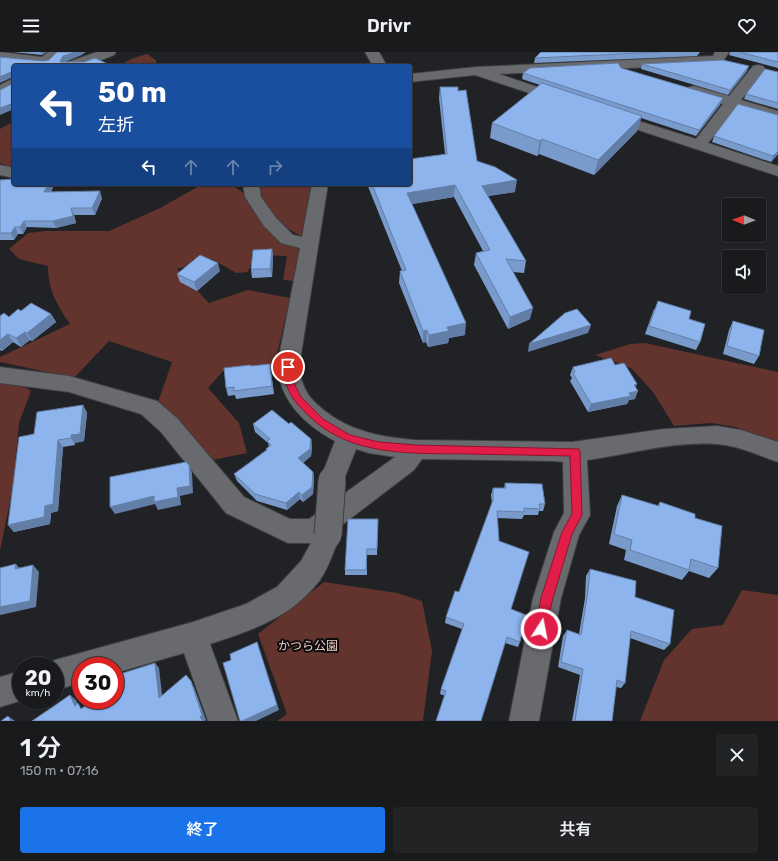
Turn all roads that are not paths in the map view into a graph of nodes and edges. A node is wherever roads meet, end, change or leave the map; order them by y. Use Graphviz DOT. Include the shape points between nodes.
graph roads {
  1 [pos="56,52"];
  2 [pos="108,52"];
  3 [pos="372,52"];
  4 [pos="694,52"];
  5 [pos="571,54"];
  6 [pos="720,56"];
  7 [pos="1,57"];
  8 [pos="731,63"];
  9 [pos="78,64"];
  10 [pos="379,64"];
  11 [pos="608,65"];
  12 [pos="758,69"];
  13 [pos="476,71"];
  14 [pos="645,76"];
  15 [pos="412,78"];
  16 [pos="12,83"];
  17 [pos="682,87"];
  18 [pos="0,91"];
  19 [pos="733,102"];
  20 [pos="573,103"];
  21 [pos="595,111"];
  22 [pos="778,116"];
  23 [pos="699,145"];
  24 [pos="0,170"];
  25 [pos="778,171"];
  26 [pos="12,173"];
  27 [pos="252,186"];
  28 [pos="320,186"];
  29 [pos="309,244"];
  30 [pos="0,375"];
  31 [pos="348,438"];
  32 [pos="416,449"];
  33 [pos="575,452"];
  34 [pos="778,452"];
  35 [pos="193,636"];
  36 [pos="119,657"];
  37 [pos="12,689"];
  38 [pos="0,692"];
  39 [pos="223,721"];
  40 [pos="524,721"];
  1 -- 7 [label="street" via="45,61"];
  2 -- 9 [label="street"];
  3 -- 10 [label="street"];
  4 -- 6 [label="street"];
  5 -- 11 [label="street"];
  6 -- 8 [label="street"];
  6 -- 11 [label="street"];
  11 -- 13 [label="street"];
  11 -- 14 [label="street"];
  12 -- 19 [label="street"];
  13 -- 15 [label="street"];
  13 -- 20 [label="street"];
  16 -- 18 [label="street"];
  17 -- 19 [label="street"];
  19 -- 22 [label="street"];
  19 -- 23 [label="street"];
  21 -- 23 [label="street"];
  23 -- 25 [label="street"];
  24 -- 26 [label="street"];
  27 -- 29 [label="street" via="253,197 270,222 287,239"];
  28 -- 29 [label="street"];
  29 -- 31 [label="street" via="288,367 290,383 298,399 320,422"];
  30 -- 32 [label="street" via="69,384 149,407 169,425 235,504 288,531 313,531 406,463"];
  31 -- 32 [label="street" via="379,446"];
  31 -- 35 [label="street, bridge" via="332,480 328,535 311,570 287,596 253,616"];
  32 -- 33 [label="street"];
  33 -- 34 [label="street" via="697,435 737,438"];
  33 -- 40 [label="street" via="577,515 567,532 547,598"];
  35 -- 36 [label="street"];
  35 -- 39 [label="street"];
  37 -- 38 [label="street"];
}
